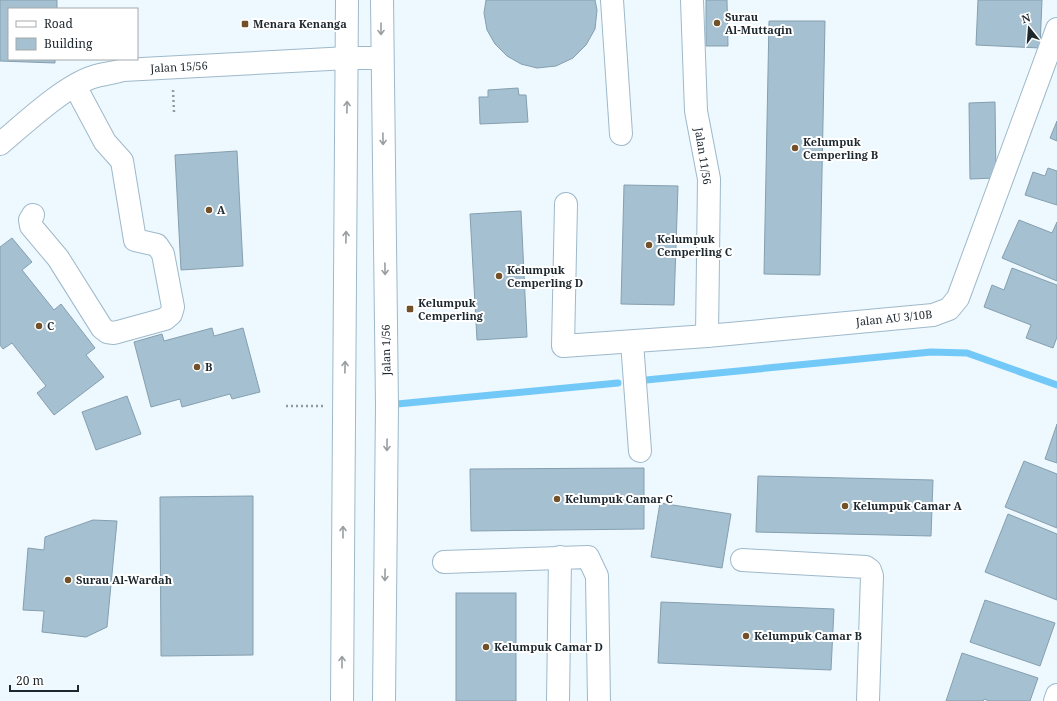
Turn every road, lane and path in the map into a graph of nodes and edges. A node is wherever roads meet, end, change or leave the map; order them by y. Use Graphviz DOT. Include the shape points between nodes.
graph roads {
  1 [pos="347,0"];
  2 [pos="382,0"];
  3 [pos="612,0"];
  4 [pos="692,0"];
  5 [pos="1057,29"];
  6 [pos="348,58"];
  7 [pos="381,58"];
  8 [pos="75,86"];
  9 [pos="621,134"];
  10 [pos="0,144"];
  11 [pos="566,204"];
  12 [pos="33,215"];
  13 [pos="707,336"];
  14 [pos="632,342"];
  15 [pos="286,406"];
  16 [pos="344,406"];
  17 [pos="640,452"];
  18 [pos="560,557"];
  19 [pos="742,560"];
  20 [pos="444,562"];
  21 [pos="1057,695"];
  22 [pos="342,701"];
  23 [pos="384,701"];
  24 [pos="558,701"];
  25 [pos="599,701"];
  26 [pos="868,701"];
  27 [pos="1055,701"];
  1 -- 6 [label="street"];
  2 -- 7 [label="street, Jalan 1/56, one-way"];
  3 -- 9 [label="street"];
  4 -- 13 [label="street, Jalan 11/56" via="696,111 709,179"];
  5 -- 13 [label="street, Jalan AU 3/10B" via="958,298 949,309 933,315"];
  6 -- 7 [label="street, Jalan 15/56"];
  6 -- 8 [label="street, Jalan 15/56" via="123,70 92,78"];
  16 -- 6 [label="street, one-way"];
  7 -- 23 [label="street, Jalan 1/56, one-way" via="387,406"];
  8 -- 10 [label="street, Jalan 15/56"];
  8 -- 12 [label="street" via="105,142 122,161 135,240 157,245 163,254 173,307 171,314 114,333 107,332 58,258 31,226 30,220"];
  11 -- 14 [label="street, Jalan AU 3/10B" via="563,346"];
  13 -- 14 [label="street, Jalan AU 3/10B"];
  14 -- 17 [label="street"];
  15 -- 16 [label="path"];
  22 -- 16 [label="street, one-way"];
  18 -- 20 [label="street"];
  18 -- 24 [label="street"];
  18 -- 25 [label="street" via="588,557 597,576"];
  19 -- 26 [label="street" via="870,570 872,576"];
  21 -- 27 [label="street"];
}
